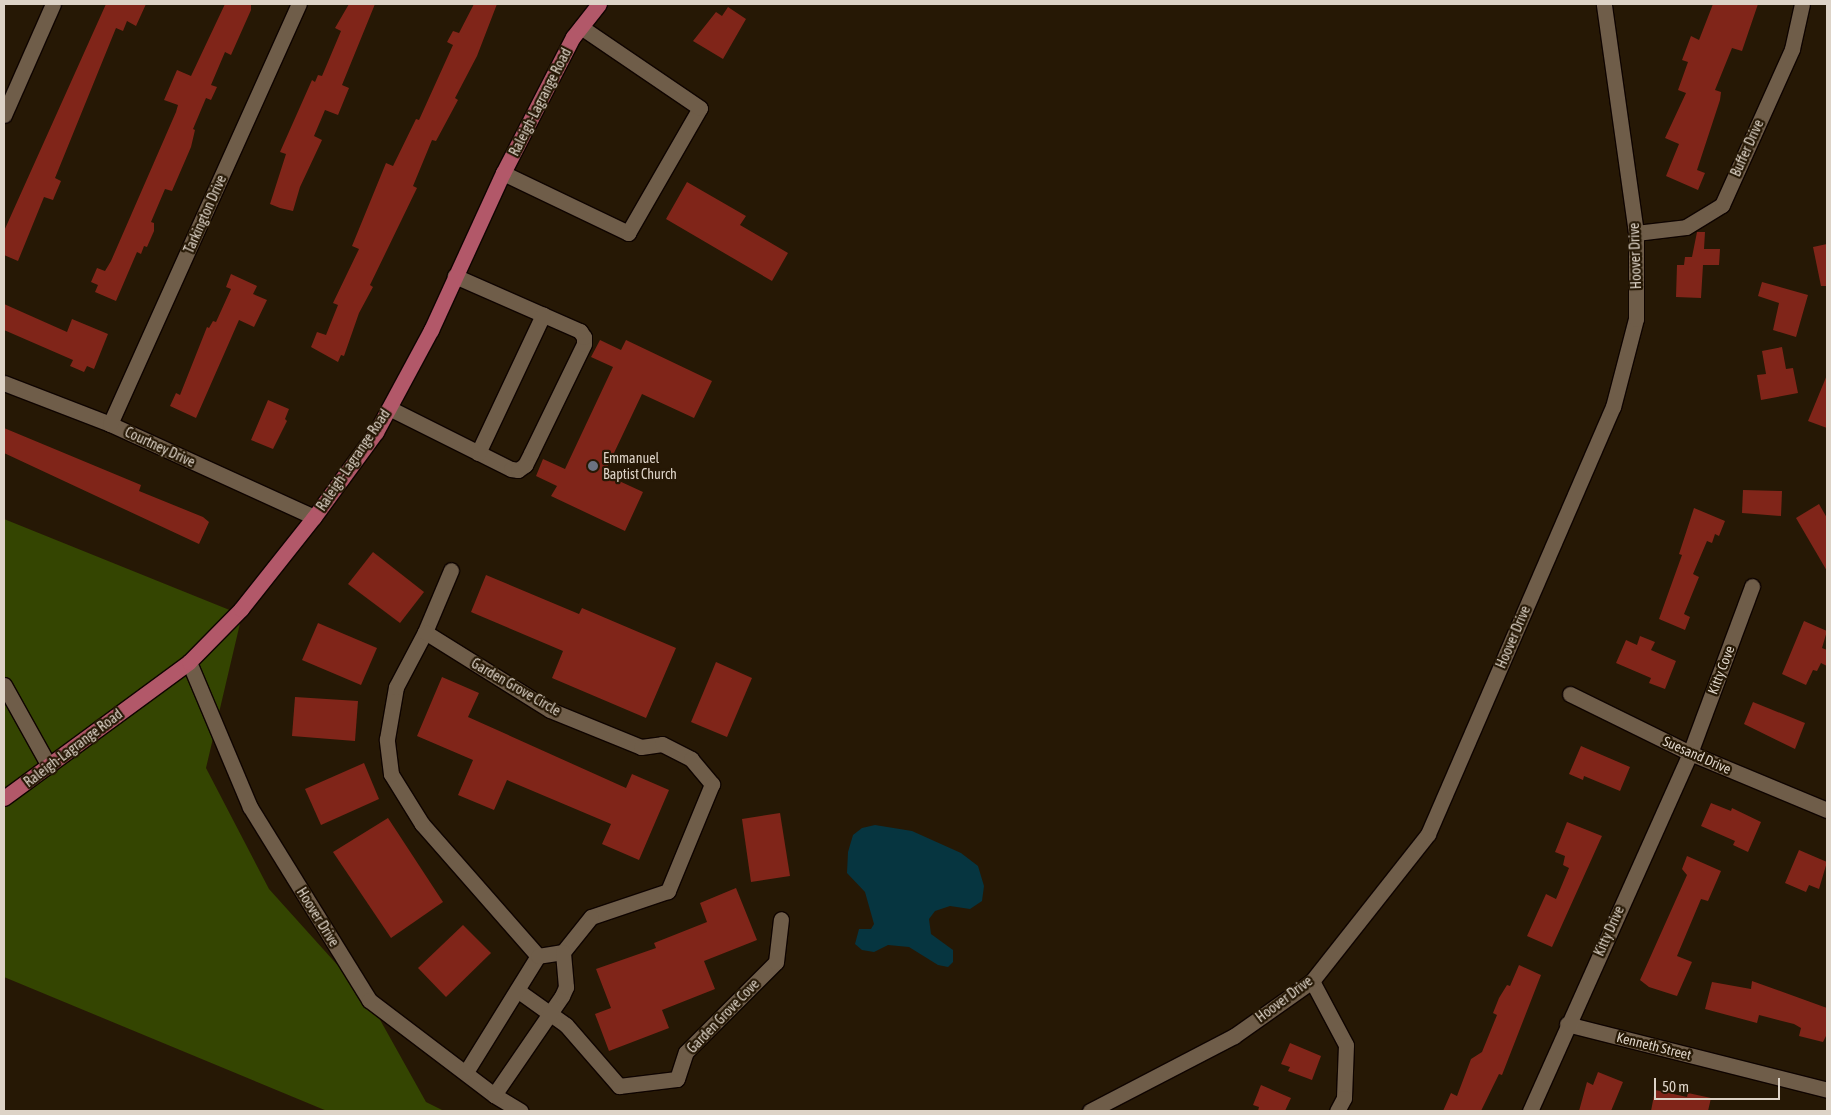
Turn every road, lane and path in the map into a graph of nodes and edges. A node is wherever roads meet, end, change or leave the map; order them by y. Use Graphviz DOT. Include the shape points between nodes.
graph roads {
  1 [pos="53,4"];
  2 [pos="299,4"];
  3 [pos="599,4"];
  4 [pos="1604,4"];
  5 [pos="1802,4"];
  6 [pos="581,27"];
  7 [pos="4,115"];
  8 [pos="503,173"];
  9 [pos="1636,233"];
  10 [pos="455,276"];
  11 [pos="543,315"];
  12 [pos="4,383"];
  13 [pos="389,408"];
  14 [pos="110,424"];
  15 [pos="478,453"];
  16 [pos="314,518"];
  17 [pos="450,570"];
  18 [pos="1752,586"];
  19 [pos="425,632"];
  20 [pos="188,662"];
  21 [pos="4,685"];
  22 [pos="1570,694"];
  23 [pos="1690,753"];
  24 [pos="49,766"];
  25 [pos="4,798"];
  26 [pos="1827,810"];
  27 [pos="781,919"];
  28 [pos="563,952"];
  29 [pos="538,956"];
  30 [pos="1312,981"];
  31 [pos="517,990"];
  32 [pos="551,1014"];
  33 [pos="1567,1024"];
  34 [pos="466,1072"];
  35 [pos="1827,1090"];
  36 [pos="494,1095"];
  37 [pos="521,1111"];
  38 [pos="1090,1111"];
  39 [pos="1337,1111"];
  40 [pos="1530,1111"];
  1 -- 7 [label="street"];
  2 -- 14 [label="street, Tarkington Drive"];
  3 -- 6 [label="main road, Raleigh-Lagrange Road"];
  4 -- 9 [label="street, Hoover Drive"];
  5 -- 9 [label="street, Buffer Drive" via="1792,49 1722,205 1686,227"];
  6 -- 8 [label="main road, Raleigh-Lagrange Road"];
  6 -- 8 [label="street" via="700,108 628,233"];
  8 -- 10 [label="main road, Raleigh-Lagrange Road"];
  9 -- 30 [label="street, Hoover Drive" via="1636,319 1613,407 1440,807 1428,834"];
  10 -- 11 [label="street"];
  10 -- 13 [label="main road, Raleigh-Lagrange Road" via="431,330"];
  11 -- 15 [label="street"];
  11 -- 15 [label="street" via="580,331 584,344 525,465 518,470 511,469"];
  12 -- 14 [label="street, Courtney Drive"];
  13 -- 15 [label="street"];
  13 -- 16 [label="main road, Raleigh-Lagrange Road" via="376,432"];
  14 -- 16 [label="street, Courtney Drive"];
  16 -- 20 [label="main road, Raleigh-Lagrange Road" via="241,609"];
  17 -- 19 [label="street"];
  18 -- 23 [label="street, Kitty Cove"];
  19 -- 28 [label="street, Garden Grove Circle" via="550,710 642,747 662,744 691,759 712,784 668,891 591,917"];
  19 -- 29 [label="street" via="396,687 387,739 391,774 422,824"];
  20 -- 24 [label="main road, Raleigh-Lagrange Road"];
  20 -- 34 [label="street, Hoover Drive" via="250,807 369,1000"];
  21 -- 24 [label="street"];
  22 -- 23 [label="street, Suesand Drive"];
  23 -- 26 [label="street, Suesand Drive"];
  23 -- 33 [label="street, Kitty Drive"];
  24 -- 25 [label="main road, Raleigh-Lagrange Road"];
  27 -- 32 [label="street, Garden Grove Cove" via="776,962 686,1052 678,1079 619,1086 566,1025"];
  28 -- 29 [label="street"];
  28 -- 32 [label="street" via="566,987"];
  29 -- 31 [label="street"];
  30 -- 38 [label="street, Hoover Drive" via="1234,1036"];
  30 -- 39 [label="street" via="1346,1045 1344,1098"];
  31 -- 32 [label="street"];
  31 -- 34 [label="street"];
  32 -- 36 [label="street"];
  33 -- 35 [label="street, Kenneth Street"];
  33 -- 40 [label="street, Kitty Drive"];
  34 -- 36 [label="street, Hoover Drive"];
  36 -- 37 [label="street, Hoover Drive"];
}
